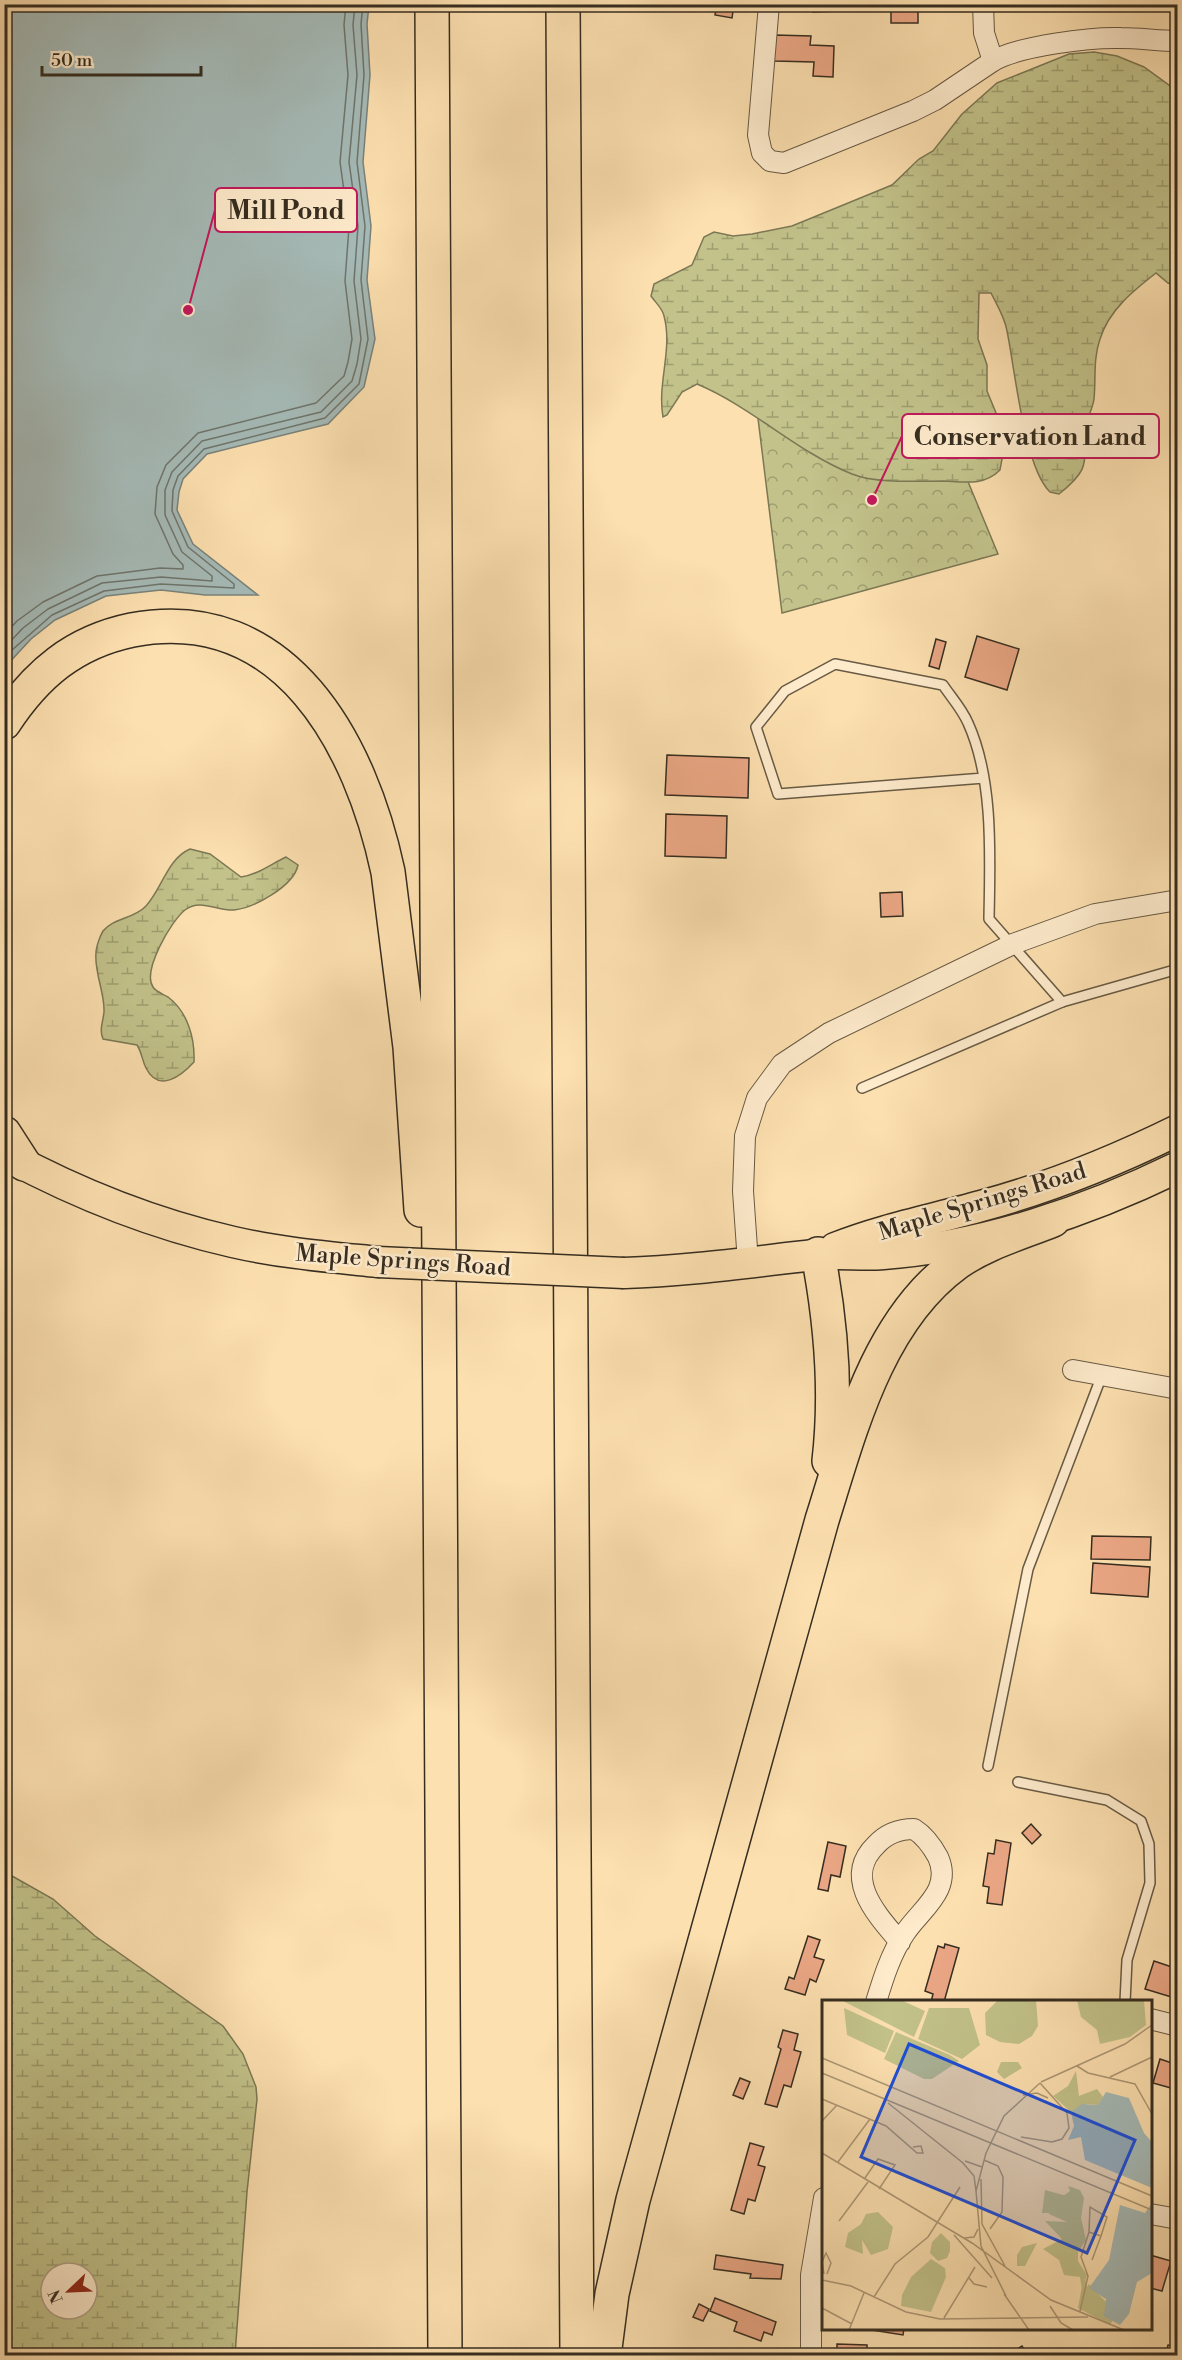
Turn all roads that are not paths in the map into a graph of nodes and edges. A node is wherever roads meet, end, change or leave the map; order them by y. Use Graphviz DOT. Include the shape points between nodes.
graph roads {
  1 [pos="432,4"];
  2 [pos="563,4"];
  3 [pos="769,4"];
  4 [pos="982,4"];
  5 [pos="1178,41"];
  6 [pos="993,61"];
  7 [pos="4,723"];
  8 [pos="984,778"];
  9 [pos="1178,900"];
  10 [pos="1013,944"];
  11 [pos="1178,969"];
  12 [pos="1062,1002"];
  13 [pos="862,1088"];
  14 [pos="1178,1130"];
  15 [pos="4,1133"];
  16 [pos="14,1159"];
  17 [pos="1178,1167"];
  18 [pos="1053,1220"];
  19 [pos="818,1254"];
  20 [pos="748,1263"];
  21 [pos="1073,1370"];
  22 [pos="1102,1375"];
  23 [pos="1178,1389"];
  24 [pos="441,1399"];
  25 [pos="822,1520"];
  26 [pos="988,1766"];
  27 [pos="1018,1782"];
  28 [pos="900,1942"];
  29 [pos="876,2000"];
  30 [pos="1125,2000"];
  31 [pos="1152,2020"];
  32 [pos="1178,2026"];
  33 [pos="822,2209"];
  34 [pos="1152,2214"];
  35 [pos="1178,2219"];
  36 [pos="445,2355"];
  37 [pos="577,2355"];
  38 [pos="604,2355"];
  39 [pos="811,2355"];
  1 -- 24 [label="highway"];
  2 -- 37 [label="highway"];
  3 -- 6 [label="street" via="758,135 762,153 776,163 913,111"];
  4 -- 6 [label="street" via="984,33"];
  5 -- 6 [label="street" via="1118,37 1022,50"];
  7 -- 24 [label="highway" via="33,683 69,653 116,634 166,627 216,633 263,652 300,683 334,726 360,777 388,872 410,1047 415,1156"];
  8 -- 8 [label="lane" via="969,725 943,684 835,664 785,691 756,726 778,794"];
  8 -- 10 [label="lane" via="990,843 989,919"];
  9 -- 10 [label="street" via="1095,914"];
  10 -- 12 [label="lane"];
  10 -- 20 [label="street" via="829,1032 774,1071 753,1107 745,1136 743,1191"];
  11 -- 12 [label="lane"];
  12 -- 13 [label="lane"];
  14 -- 19 [label="main road, Maple Springs Road" via="1038,1188 876,1232"];
  15 -- 16 [label="highway"];
  16 -- 20 [label="main road, Maple Springs Road, bridge" via="128,1210 188,1230 282,1251 378,1262 624,1273"];
  17 -- 18 [label="main road, Maple Springs Road"];
  18 -- 19 [label="main road, Maple Springs Road" via="883,1254"];
  18 -- 25 [label="highway" via="974,1252 923,1294 893,1337 871,1382 848,1437"];
  19 -- 20 [label="main road, Maple Springs Road"];
  19 -- 25 [label="highway" via="832,1397 832,1435"];
  21 -- 22 [label="street"];
  22 -- 23 [label="street"];
  22 -- 26 [label="lane" via="1028,1569"];
  24 -- 36 [label="highway"];
  25 -- 38 [label="highway" via="630,2210"];
  27 -- 30 [label="lane" via="1107,1800 1141,1821 1149,1844 1150,1883 1127,1959"];
  28 -- 28 [label="street" via="932,1902 943,1874 937,1855 914,1829 894,1832 881,1840 866,1856 862,1869 862,1883 872,1908"];
  28 -- 29 [label="street"];
  31 -- 32 [label="street"];
  33 -- 39 [label="street" via="813,2256"];
  34 -- 35 [label="street"];
}
